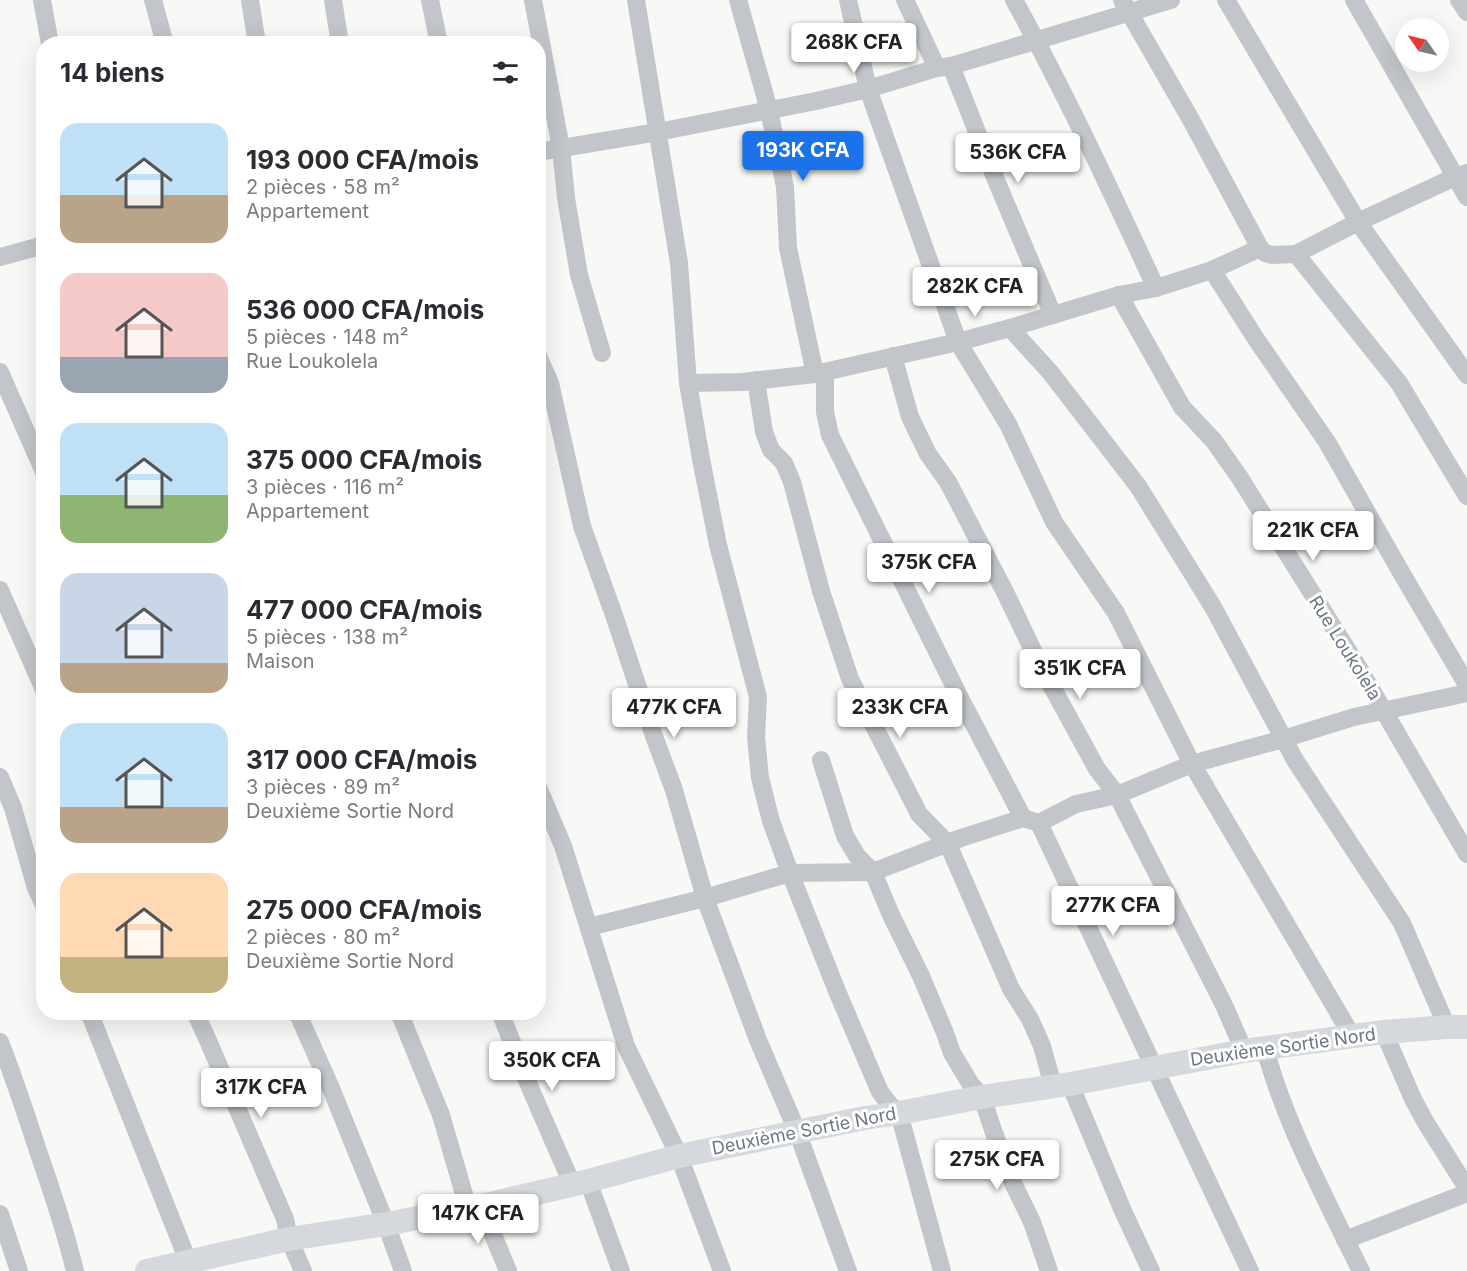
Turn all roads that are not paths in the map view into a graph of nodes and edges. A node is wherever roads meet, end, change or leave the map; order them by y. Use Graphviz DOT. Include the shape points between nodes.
graph roads {
  1 [pos="42,0"];
  2 [pos="153,0"];
  3 [pos="250,0"];
  4 [pos="333,0"];
  5 [pos="430,0"];
  6 [pos="533,0"];
  7 [pos="636,0"];
  8 [pos="738,0"];
  9 [pos="848,0"];
  10 [pos="905,0"];
  11 [pos="1014,0"];
  12 [pos="1171,0"];
  13 [pos="1226,0"];
  14 [pos="1354,0"];
  15 [pos="1459,0"];
  16 [pos="1126,6"];
  17 [pos="1467,12"];
  18 [pos="49,36"];
  19 [pos="163,36"];
  20 [pos="256,36"];
  21 [pos="339,36"];
  22 [pos="437,36"];
  23 [pos="540,36"];
  24 [pos="1037,41"];
  25 [pos="944,67"];
  26 [pos="546,69"];
  27 [pos="868,89"];
  28 [pos="769,110"];
  29 [pos="658,132"];
  30 [pos="561,148"];
  31 [pos="546,151"];
  32 [pos="1461,175"];
  33 [pos="1467,197"];
  34 [pos="1358,222"];
  35 [pos="36,247"];
  36 [pos="1260,249"];
  37 [pos="1296,254"];
  38 [pos="0,256"];
  39 [pos="1212,270"];
  40 [pos="1156,288"];
  41 [pos="1119,295"];
  42 [pos="1053,315"];
  43 [pos="1010,328"];
  44 [pos="958,342"];
  45 [pos="602,353"];
  46 [pos="893,356"];
  47 [pos="0,372"];
  48 [pos="820,373"];
  49 [pos="546,374"];
  50 [pos="1467,375"];
  51 [pos="756,380"];
  52 [pos="688,383"];
  53 [pos="36,454"];
  54 [pos="1461,471"];
  55 [pos="1467,496"];
  56 [pos="0,590"];
  57 [pos="36,672"];
  58 [pos="1467,685"];
  59 [pos="1467,693"];
  60 [pos="1383,710"];
  61 [pos="1283,739"];
  62 [pos="820,760"];
  63 [pos="1192,764"];
  64 [pos="0,777"];
  65 [pos="1117,795"];
  66 [pos="546,807"];
  67 [pos="1031,820"];
  68 [pos="948,844"];
  69 [pos="1467,854"];
  70 [pos="873,872"];
  71 [pos="790,873"];
  72 [pos="36,888"];
  73 [pos="705,898"];
  74 [pos="589,927"];
  75 [pos="92,1020"];
  76 [pos="199,1020"];
  77 [pos="301,1020"];
  78 [pos="402,1020"];
  79 [pos="503,1020"];
  80 [pos="1457,1027"];
  81 [pos="1384,1032"];
  82 [pos="1352,1036"];
  83 [pos="0,1041"];
  84 [pos="1254,1049"];
  85 [pos="1155,1067"];
  86 [pos="1061,1085"];
  87 [pos="982,1097"];
  88 [pos="898,1113"];
  89 [pos="797,1131"];
  90 [pos="679,1156"];
  91 [pos="580,1183"];
  92 [pos="1467,1188"];
  93 [pos="1467,1193"];
  94 [pos="475,1207"];
  95 [pos="0,1214"];
  96 [pos="386,1224"];
  97 [pos="289,1239"];
  98 [pos="1345,1240"];
  99 [pos="188,1261"];
  100 [pos="20,1271"];
  101 [pos="75,1271"];
  102 [pos="147,1271"];
  103 [pos="303,1271"];
  104 [pos="403,1271"];
  105 [pos="508,1271"];
  106 [pos="621,1271"];
  107 [pos="722,1271"];
  108 [pos="848,1271"];
  109 [pos="942,1271"];
  110 [pos="1049,1271"];
  111 [pos="1151,1271"];
  112 [pos="1250,1271"];
  113 [pos="1361,1271"];
  1 -- 18 [label="street"];
  2 -- 19 [label="street"];
  3 -- 20 [label="street"];
  4 -- 21 [label="street"];
  5 -- 22 [label="street"];
  6 -- 23 [label="street"];
  7 -- 29 [label="street"];
  8 -- 28 [label="street"];
  9 -- 27 [label="street"];
  10 -- 25 [label="street"];
  11 -- 24 [label="street"];
  12 -- 16 [label="street"];
  13 -- 34 [label="street"];
  14 -- 32 [label="street"];
  15 -- 17 [label="street"];
  16 -- 24 [label="street"];
  16 -- 36 [label="street"];
  24 -- 25 [label="street"];
  24 -- 40 [label="street"];
  25 -- 27 [label="street"];
  25 -- 42 [label="street"];
  26 -- 30 [label="street"];
  27 -- 28 [label="street"];
  27 -- 44 [label="street"];
  28 -- 29 [label="street"];
  28 -- 48 [label="street" via="785,187 788,248"];
  29 -- 30 [label="street"];
  29 -- 52 [label="street" via="679,263"];
  30 -- 31 [label="street"];
  30 -- 45 [label="street" via="579,275"];
  32 -- 33 [label="street"];
  32 -- 34 [label="street"];
  34 -- 37 [label="street"];
  34 -- 50 [label="street"];
  35 -- 38 [label="street"];
  36 -- 37 [label="street" via="1272,255"];
  36 -- 39 [label="street"];
  37 -- 54 [label="street" via="1399,383"];
  39 -- 40 [label="street"];
  39 -- 58 [label="street" via="1327,442"];
  40 -- 41 [label="street"];
  41 -- 42 [label="street"];
  41 -- 60 [label="street, Rue Loukolela" via="1182,406 1240,478"];
  42 -- 43 [label="street"];
  43 -- 44 [label="street"];
  43 -- 61 [label="street" via="1050,372 1138,486 1213,607"];
  44 -- 46 [label="street"];
  44 -- 63 [label="street" via="1008,424 1054,522 1116,613"];
  46 -- 48 [label="street"];
  46 -- 65 [label="street" via="910,417 928,454 948,482 1097,769"];
  47 -- 53 [label="street"];
  48 -- 51 [label="street"];
  48 -- 67 [label="street" via="830,435 960,698"];
  49 -- 73 [label="street" via="582,526 674,790"];
  51 -- 52 [label="street"];
  51 -- 68 [label="street" via="764,432 792,482 850,679 919,814"];
  52 -- 71 [label="street" via="718,545 758,697 760,778"];
  54 -- 55 [label="street"];
  56 -- 57 [label="street"];
  59 -- 60 [label="street"];
  60 -- 61 [label="street"];
  60 -- 69 [label="street, Rue Loukolela"];
  61 -- 63 [label="street"];
  61 -- 80 [label="street" via="1402,922"];
  62 -- 70 [label="street" via="845,836"];
  63 -- 65 [label="street"];
  63 -- 82 [label="street"];
  64 -- 72 [label="street"];
  65 -- 67 [label="street"];
  65 -- 84 [label="street" via="1224,1005"];
  66 -- 74 [label="street"];
  67 -- 68 [label="street"];
  67 -- 85 [label="street"];
  68 -- 70 [label="street"];
  68 -- 86 [label="street" via="1011,989"];
  70 -- 71 [label="street"];
  70 -- 87 [label="street" via="952,1053"];
  71 -- 73 [label="street"];
  71 -- 88 [label="street" via="880,1092"];
  73 -- 74 [label="street"];
  73 -- 89 [label="street"];
  74 -- 90 [label="street" via="626,1046"];
  75 -- 99 [label="street"];
  76 -- 97 [label="street" via="285,1219"];
  77 -- 96 [label="street"];
  78 -- 94 [label="street"];
  79 -- 91 [label="street" via="527,1080"];
  80 -- 81 [label="main road, Deuxième Sortie Nord"];
  81 -- 82 [label="main road, Deuxième Sortie Nord"];
  81 -- 92 [label="street" via="1426,1124"];
  82 -- 84 [label="main road, Deuxième Sortie Nord"];
  83 -- 101 [label="street"];
  84 -- 85 [label="main road, Deuxième Sortie Nord"];
  84 -- 98 [label="street" via="1272,1076"];
  85 -- 86 [label="main road, Deuxième Sortie Nord"];
  85 -- 112 [label="street"];
  86 -- 87 [label="main road, Deuxième Sortie Nord"];
  86 -- 111 [label="street"];
  87 -- 88 [label="main road, Deuxième Sortie Nord"];
  87 -- 110 [label="street"];
  88 -- 89 [label="main road, Deuxième Sortie Nord"];
  88 -- 109 [label="street"];
  89 -- 90 [label="main road, Deuxième Sortie Nord"];
  89 -- 108 [label="street"];
  90 -- 91 [label="main road, Deuxième Sortie Nord"];
  90 -- 107 [label="street"];
  91 -- 94 [label="main road, Deuxième Sortie Nord"];
  91 -- 106 [label="street"];
  93 -- 98 [label="street"];
  94 -- 96 [label="main road, Deuxième Sortie Nord"];
  94 -- 105 [label="street"];
  95 -- 100 [label="street"];
  96 -- 97 [label="main road, Deuxième Sortie Nord"];
  96 -- 104 [label="street"];
  97 -- 99 [label="main road, Deuxième Sortie Nord"];
  97 -- 103 [label="street"];
  98 -- 113 [label="street"];
  99 -- 102 [label="main road, Deuxième Sortie Nord"];
}
